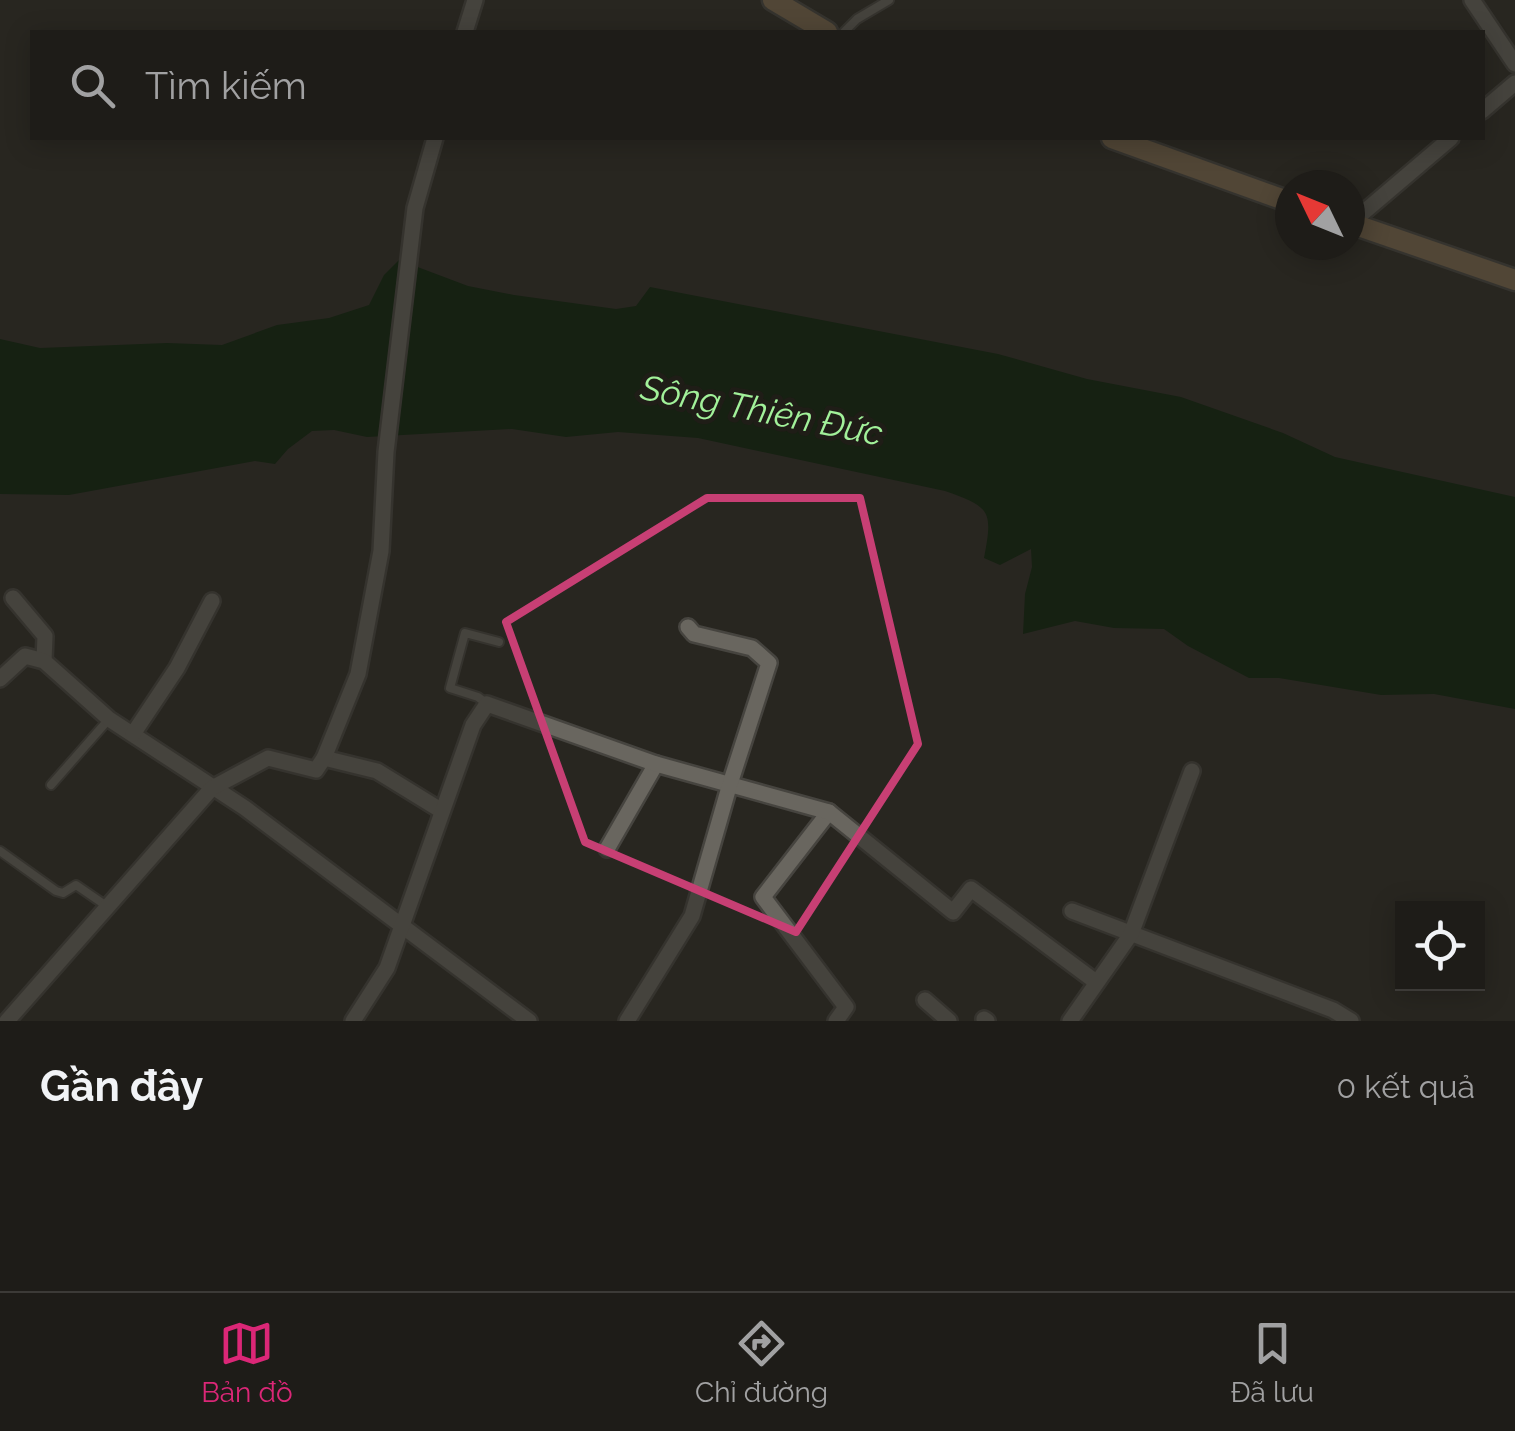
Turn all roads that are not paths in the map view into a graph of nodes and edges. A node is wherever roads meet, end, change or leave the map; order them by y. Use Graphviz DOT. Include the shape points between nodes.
graph roads {
  1 [pos="475,0"];
  2 [pos="773,0"];
  3 [pos="889,0"];
  4 [pos="1472,0"];
  5 [pos="467,30"];
  6 [pos="824,30"];
  7 [pos="846,30"];
  8 [pos="1515,64"];
  9 [pos="1515,83"];
  10 [pos="1485,108"];
  11 [pos="434,140"];
  12 [pos="1118,140"];
  13 [pos="1450,140"];
  14 [pos="1275,197"];
  15 [pos="1365,210"];
  16 [pos="1365,228"];
  17 [pos="1515,280"];
  18 [pos="12,598"];
  19 [pos="212,601"];
  20 [pos="688,627"];
  21 [pos="500,642"];
  22 [pos="44,661"];
  23 [pos="0,678"];
  24 [pos="487,704"];
  25 [pos="110,718"];
  26 [pos="133,734"];
  27 [pos="324,758"];
  28 [pos="656,764"];
  29 [pos="1192,771"];
  30 [pos="51,785"];
  31 [pos="729,787"];
  32 [pos="212,788"];
  33 [pos="442,812"];
  34 [pos="829,812"];
  35 [pos="607,849"];
  36 [pos="0,850"];
  37 [pos="108,906"];
  38 [pos="1072,911"];
  39 [pos="403,926"];
  40 [pos="1131,934"];
  41 [pos="1096,982"];
  42 [pos="925,1000"];
  43 [pos="7,1021"];
  44 [pos="353,1021"];
  45 [pos="529,1021"];
  46 [pos="627,1021"];
  47 [pos="836,1021"];
  48 [pos="949,1021"];
  49 [pos="1070,1021"];
  50 [pos="1351,1021"];
  1 -- 5 [label="street"];
  2 -- 6 [label="street"];
  3 -- 7 [label="lane"];
  4 -- 8 [label="street"];
  9 -- 10 [label="street"];
  11 -- 27 [label="street" via="415,208 381,551 358,674"];
  12 -- 14 [label="street"];
  13 -- 15 [label="street"];
  16 -- 17 [label="street"];
  18 -- 22 [label="street" via="45,636"];
  19 -- 26 [label="street"];
  20 -- 31 [label="street" via="752,648 769,663"];
  21 -- 24 [label="lane" via="465,633 450,688"];
  22 -- 23 [label="street" via="25,656"];
  22 -- 25 [label="street"];
  24 -- 28 [label="street"];
  24 -- 33 [label="street"];
  25 -- 26 [label="street"];
  25 -- 30 [label="lane"];
  26 -- 32 [label="street"];
  27 -- 32 [label="street" via="316,770 268,758"];
  27 -- 33 [label="street" via="377,771"];
  28 -- 31 [label="street"];
  28 -- 35 [label="street"];
  29 -- 40 [label="street"];
  31 -- 34 [label="street"];
  31 -- 46 [label="street" via="692,916"];
  32 -- 37 [label="street"];
  32 -- 39 [label="street"];
  33 -- 39 [label="street"];
  34 -- 41 [label="street" via="952,912 971,889"];
  34 -- 47 [label="street" via="763,897 846,1007"];
  36 -- 37 [label="lane" via="56,891 81,887"];
  37 -- 43 [label="street"];
  38 -- 40 [label="street"];
  39 -- 44 [label="street" via="388,968"];
  39 -- 45 [label="street"];
  40 -- 41 [label="street"];
  40 -- 50 [label="street"];
  41 -- 49 [label="street"];
  42 -- 48 [label="street"];
}
